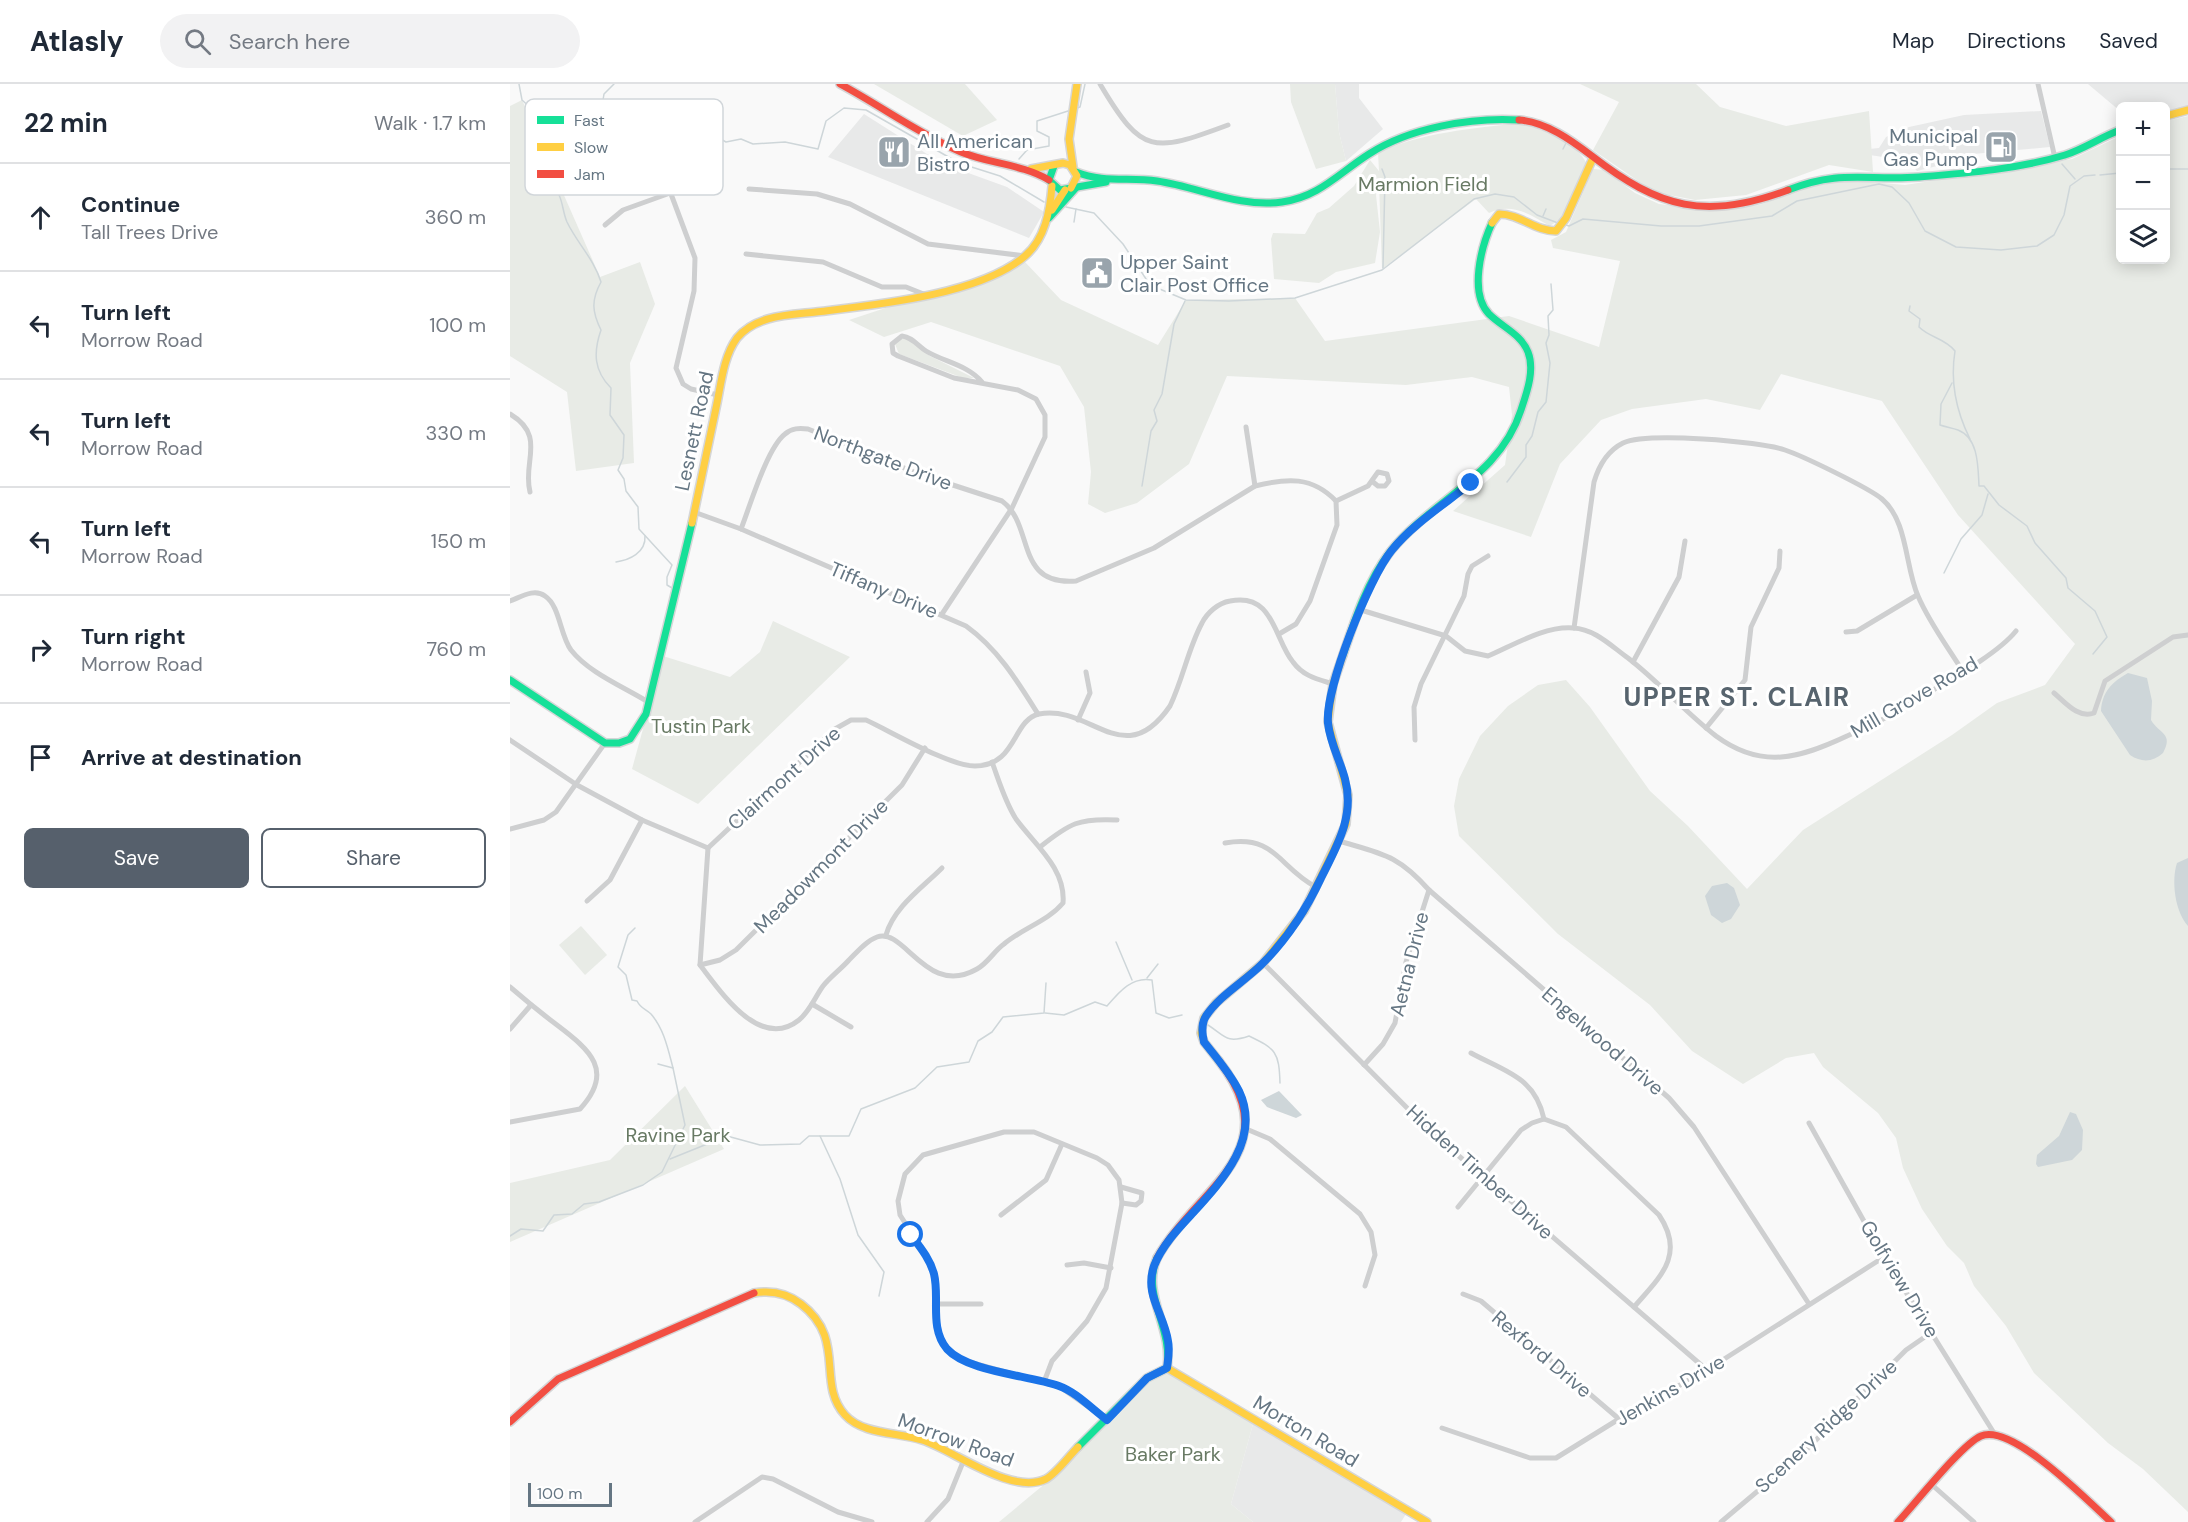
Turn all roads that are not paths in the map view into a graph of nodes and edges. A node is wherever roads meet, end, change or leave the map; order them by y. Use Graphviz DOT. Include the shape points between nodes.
graph roads {
  1 [pos="840,84"];
  2 [pos="1077,84"];
  3 [pos="1100,84"];
  4 [pos="2038,84"];
  5 [pos="2188,110"];
  6 [pos="2170,116"];
  7 [pos="1228,125"];
  8 [pos="2116,132"];
  9 [pos="1069,139"];
  10 [pos="1593,158"];
  11 [pos="2055,158"];
  12 [pos="1057,165"];
  13 [pos="1029,169"];
  14 [pos="1074,169"];
  15 [pos="1114,179"];
  16 [pos="1051,183"];
  17 [pos="749,189"];
  18 [pos="1070,189"];
  19 [pos="668,195"];
  20 [pos="671,195"];
  21 [pos="1050,215"];
  22 [pos="605,225"];
  23 [pos="746,254"];
  24 [pos="1025,256"];
  25 [pos="926,295"];
  26 [pos="982,382"];
  27 [pos="718,396"];
  28 [pos="510,414"];
  29 [pos="1246,427"];
  30 [pos="1372,482"];
  31 [pos="1255,486"];
  32 [pos="530,492"];
  33 [pos="1336,501"];
  34 [pos="1012,508"];
  35 [pos="694,512"];
  36 [pos="741,529"];
  37 [pos="1685,541"];
  38 [pos="1780,551"];
  39 [pos="1488,556"];
  40 [pos="1917,595"];
  41 [pos="510,601"];
  42 [pos="1361,610"];
  43 [pos="942,614"];
  44 [pos="1574,627"];
  45 [pos="2016,631"];
  46 [pos="1846,632"];
  47 [pos="1279,634"];
  48 [pos="2188,635"];
  49 [pos="1446,636"];
  50 [pos="1633,662"];
  51 [pos="1962,670"];
  52 [pos="1086,672"];
  53 [pos="510,680"];
  54 [pos="1333,684"];
  55 [pos="2054,693"];
  56 [pos="648,702"];
  57 [pos="1038,714"];
  58 [pos="1078,720"];
  59 [pos="1706,728"];
  60 [pos="510,740"];
  61 [pos="1415,740"];
  62 [pos="605,743"];
  63 [pos="926,748"];
  64 [pos="992,762"];
  65 [pos="577,785"];
  66 [pos="642,820"];
  67 [pos="1117,820"];
  68 [pos="510,829"];
  69 [pos="1339,841"];
  70 [pos="1225,843"];
  71 [pos="1041,847"];
  72 [pos="708,848"];
  73 [pos="942,868"];
  74 [pos="1316,887"];
  75 [pos="1429,890"];
  76 [pos="587,901"];
  77 [pos="886,935"];
  78 [pos="1263,963"];
  79 [pos="700,965"];
  80 [pos="510,987"];
  81 [pos="812,1004"];
  82 [pos="531,1005"];
  83 [pos="850,1027"];
  84 [pos="510,1029"];
  85 [pos="1471,1053"];
  86 [pos="1364,1065"];
  87 [pos="1544,1119"];
  88 [pos="510,1122"];
  89 [pos="1809,1123"];
  90 [pos="1244,1128"];
  91 [pos="1062,1144"];
  92 [pos="1482,1177"];
  93 [pos="1121,1187"];
  94 [pos="1122,1203"];
  95 [pos="1458,1207"];
  96 [pos="1001,1215"];
  97 [pos="1884,1257"];
  98 [pos="1067,1264"];
  99 [pos="1111,1268"];
  100 [pos="1365,1286"];
  101 [pos="1463,1294"];
  102 [pos="937,1304"];
  103 [pos="981,1304"];
  104 [pos="1809,1304"];
  105 [pos="1634,1307"];
  106 [pos="1932,1332"];
  107 [pos="1167,1368"];
  108 [pos="1707,1370"];
  109 [pos="1044,1382"];
  110 [pos="1619,1419"];
  111 [pos="1107,1420"];
  112 [pos="510,1422"];
  113 [pos="1442,1428"];
  114 [pos="1994,1433"];
  115 [pos="963,1462"];
  116 [pos="1931,1484"];
  117 [pos="695,1522"];
  118 [pos="872,1522"];
  119 [pos="927,1522"];
  120 [pos="1427,1522"];
  121 [pos="1721,1522"];
  122 [pos="1898,1522"];
  123 [pos="1974,1522"];
  124 [pos="2111,1522"];
  1 -- 13 [label="street" via="963,152"];
  2 -- 9 [label="street"];
  3 -- 7 [label="street" via="1119,117 1145,139 1180,143"];
  4 -- 11 [label="street"];
  5 -- 6 [label="street"];
  8 -- 11 [label="street"];
  9 -- 12 [label="street"];
  9 -- 14 [label="street"];
  10 -- 11 [label="street" via="1647,195 1672,202 1704,204 1760,199 1830,177 1922,177"];
  10 -- 15 [label="street" via="1552,129 1506,119 1396,139 1370,153 1316,194 1282,202 1245,201 1155,181"];
  10 -- 42 [label="street" via="1558,228 1550,232 1509,214 1500,214 1489,225 1479,292 1482,305 1519,336 1529,354 1516,426 1491,464 1392,549"];
  12 -- 13 [label="street"];
  12 -- 14 [label="street" via="1066,163"];
  12 -- 16 [label="street" via="1050,172"];
  13 -- 16 [label="street"];
  14 -- 15 [label="street" via="1092,179"];
  14 -- 18 [label="street" via="1076,181"];
  15 -- 18 [label="street"];
  16 -- 18 [label="street"];
  16 -- 21 [label="street, Lesnett Road"];
  17 -- 24 [label="street" via="817,194 850,204 928,244"];
  18 -- 21 [label="street, Lesnett Road"];
  19 -- 22 [label="street" via="623,210"];
  20 -- 27 [label="street" via="695,258 694,291 676,368 683,384"];
  21 -- 24 [label="street, Lesnett Road"];
  23 -- 25 [label="street" via="823,262 882,287 906,287"];
  24 -- 25 [label="street, Lesnett Road" via="993,276"];
  25 -- 27 [label="street, Lesnett Road" via="752,324 731,345"];
  26 -- 26 [label="street" via="954,378 898,356 892,344 908,336 924,350 976,374"];
  26 -- 34 [label="street" via="1036,399 1046,415 1045,437"];
  27 -- 35 [label="street, Lesnett Road"];
  28 -- 32 [label="street" via="523,424 532,442 526,476"];
  29 -- 31 [label="street"];
  30 -- 33 [label="street"];
  31 -- 33 [label="street" via="1308,481"];
  31 -- 34 [label="street" via="1154,548 1076,581 1054,579 1036,567 1025,548"];
  33 -- 47 [label="street" via="1337,525 1310,602 1296,624"];
  34 -- 36 [label="street, Northgate Drive" via="808,429 795,429 774,447"];
  34 -- 43 [label="street"];
  35 -- 36 [label="street, Tiffany Drive"];
  35 -- 56 [label="street, Lesnett Road"];
  36 -- 43 [label="street, Tiffany Drive"];
  37 -- 50 [label="street" via="1679,577"];
  38 -- 59 [label="street" via="1779,568 1751,627 1745,680"];
  39 -- 49 [label="street" via="1467,574 1464,597"];
  40 -- 44 [label="street" via="1896,520 1873,493 1787,450 1645,437 1612,451 1597,473"];
  40 -- 46 [label="street" via="1857,631"];
  40 -- 51 [label="street"];
  41 -- 56 [label="street" via="531,593 543,594 550,600 565,640 579,659"];
  42 -- 49 [label="street"];
  42 -- 54 [label="street"];
  43 -- 57 [label="street, Tiffany Drive" via="981,636 1009,668"];
  44 -- 49 [label="street" via="1554,629 1488,656 1465,651"];
  44 -- 50 [label="street, Mill Grove Road" via="1593,633"];
  45 -- 51 [label="street, Mill Grove Road" via="2001,647"];
  47 -- 54 [label="street" via="1298,668 1308,676"];
  47 -- 58 [label="street" via="1269,615 1258,605 1226,601 1202,623 1174,697 1155,723 1144,731 1123,736"];
  48 -- 55 [label="street" via="2174,638 2105,681 2090,715 2079,713"];
  49 -- 61 [label="street" via="1417,695"];
  50 -- 59 [label="street, Mill Grove Road"];
  51 -- 59 [label="street, Mill Grove Road" via="1899,711 1810,753 1786,758 1761,757 1731,746"];
  52 -- 58 [label="street" via="1090,693"];
  53 -- 62 [label="street"];
  54 -- 69 [label="street" via="1328,722 1348,795 1346,824"];
  56 -- 62 [label="street, Lesnett Road" via="636,734 622,743"];
  57 -- 58 [label="street"];
  57 -- 64 [label="street" via="1020,730 1008,752"];
  60 -- 65 [label="street"];
  62 -- 65 [label="street"];
  63 -- 64 [label="street, Clairmont Drive" via="959,763 977,766"];
  63 -- 72 [label="street, Clairmont Drive" via="866,720 842,724"];
  63 -- 79 [label="street, Meadowmont Drive" via="902,785 736,950 720,960"];
  64 -- 71 [label="street" via="1016,819"];
  65 -- 66 [label="street"];
  65 -- 68 [label="street" via="556,812 544,820"];
  66 -- 72 [label="street"];
  66 -- 76 [label="street" via="610,880"];
  67 -- 71 [label="street" via="1081,820"];
  69 -- 74 [label="street"];
  69 -- 75 [label="street, Engelwood Drive" via="1397,860"];
  70 -- 74 [label="street" via="1245,840 1265,845"];
  71 -- 77 [label="street" via="1062,883 1064,903 1052,916 1004,944 978,968 944,974 930,969"];
  72 -- 79 [label="street"];
  73 -- 77 [label="street" via="894,916"];
  74 -- 78 [label="street" via="1304,910"];
  75 -- 86 [label="street, Aetna Drive" via="1406,962 1395,1023"];
  75 -- 104 [label="street, Engelwood Drive" via="1669,1098 1694,1127"];
  77 -- 81 [label="street" via="867,943 824,985"];
  78 -- 86 [label="street, Hidden Timber Drive"];
  78 -- 90 [label="street" via="1216,1003 1204,1018 1202,1033 1204,1042 1240,1092"];
  79 -- 81 [label="street" via="720,991 763,1028 789,1026"];
  80 -- 82 [label="street"];
  81 -- 83 [label="street"];
  82 -- 84 [label="street"];
  82 -- 88 [label="street" via="584,1045 598,1074 592,1094 580,1109"];
  85 -- 87 [label="street" via="1527,1083 1539,1098"];
  86 -- 92 [label="street, Hidden Timber Drive"];
  87 -- 92 [label="street" via="1521,1130"];
  87 -- 105 [label="street" via="1566,1127 1668,1228 1669,1264"];
  89 -- 97 [label="street, Golfview Drive"];
  90 -- 100 [label="street" via="1270,1139 1360,1214 1371,1232 1375,1255"];
  90 -- 107 [label="street" via="1230,1171 1171,1237 1153,1269 1152,1299 1168,1341"];
  91 -- 93 [label="street" via="1108,1165"];
  91 -- 96 [label="street" via="1046,1180"];
  91 -- 102 [label="street" via="1034,1132 1004,1132 934,1151 913,1163 900,1187 900,1215 930,1264"];
  92 -- 95 [label="street"];
  92 -- 105 [label="street, Hidden Timber Drive"];
  93 -- 94 [label="street"];
  93 -- 94 [label="street" via="1142,1193 1136,1205"];
  94 -- 99 [label="street"];
  97 -- 104 [label="street, Jenkins Drive"];
  97 -- 106 [label="street, Golfview Drive"];
  98 -- 99 [label="street"];
  99 -- 109 [label="street" via="1102,1298 1052,1361"];
  101 -- 110 [label="street, Rexford Drive" via="1481,1302"];
  102 -- 103 [label="street"];
  102 -- 109 [label="street" via="937,1328 948,1350 962,1360"];
  104 -- 108 [label="street, Jenkins Drive"];
  105 -- 108 [label="street, Hidden Timber Drive"];
  106 -- 114 [label="street, Golfview Drive"];
  106 -- 121 [label="street, Scenery Ridge Drive" via="1906,1350 1803,1453"];
  107 -- 111 [label="street, Morrow Road" via="1147,1378"];
  107 -- 120 [label="street, Morton Road"];
  108 -- 110 [label="street, Jenkins Drive"];
  109 -- 111 [label="street" via="1069,1391"];
  110 -- 113 [label="street, Jenkins Drive" via="1563,1455 1546,1459 1530,1458"];
  111 -- 115 [label="street, Morrow Road" via="1046,1479 1014,1479"];
  112 -- 115 [label="street, Morrow Road" via="558,1379 765,1290 792,1298 822,1322 837,1403 846,1417 933,1444"];
  114 -- 116 [label="street" via="1971,1442"];
  114 -- 124 [label="street" via="2016,1442"];
  115 -- 119 [label="street" via="953,1491"];
  116 -- 122 [label="street"];
  116 -- 123 [label="street"];
  117 -- 118 [label="street" via="762,1477 837,1512"];
}
